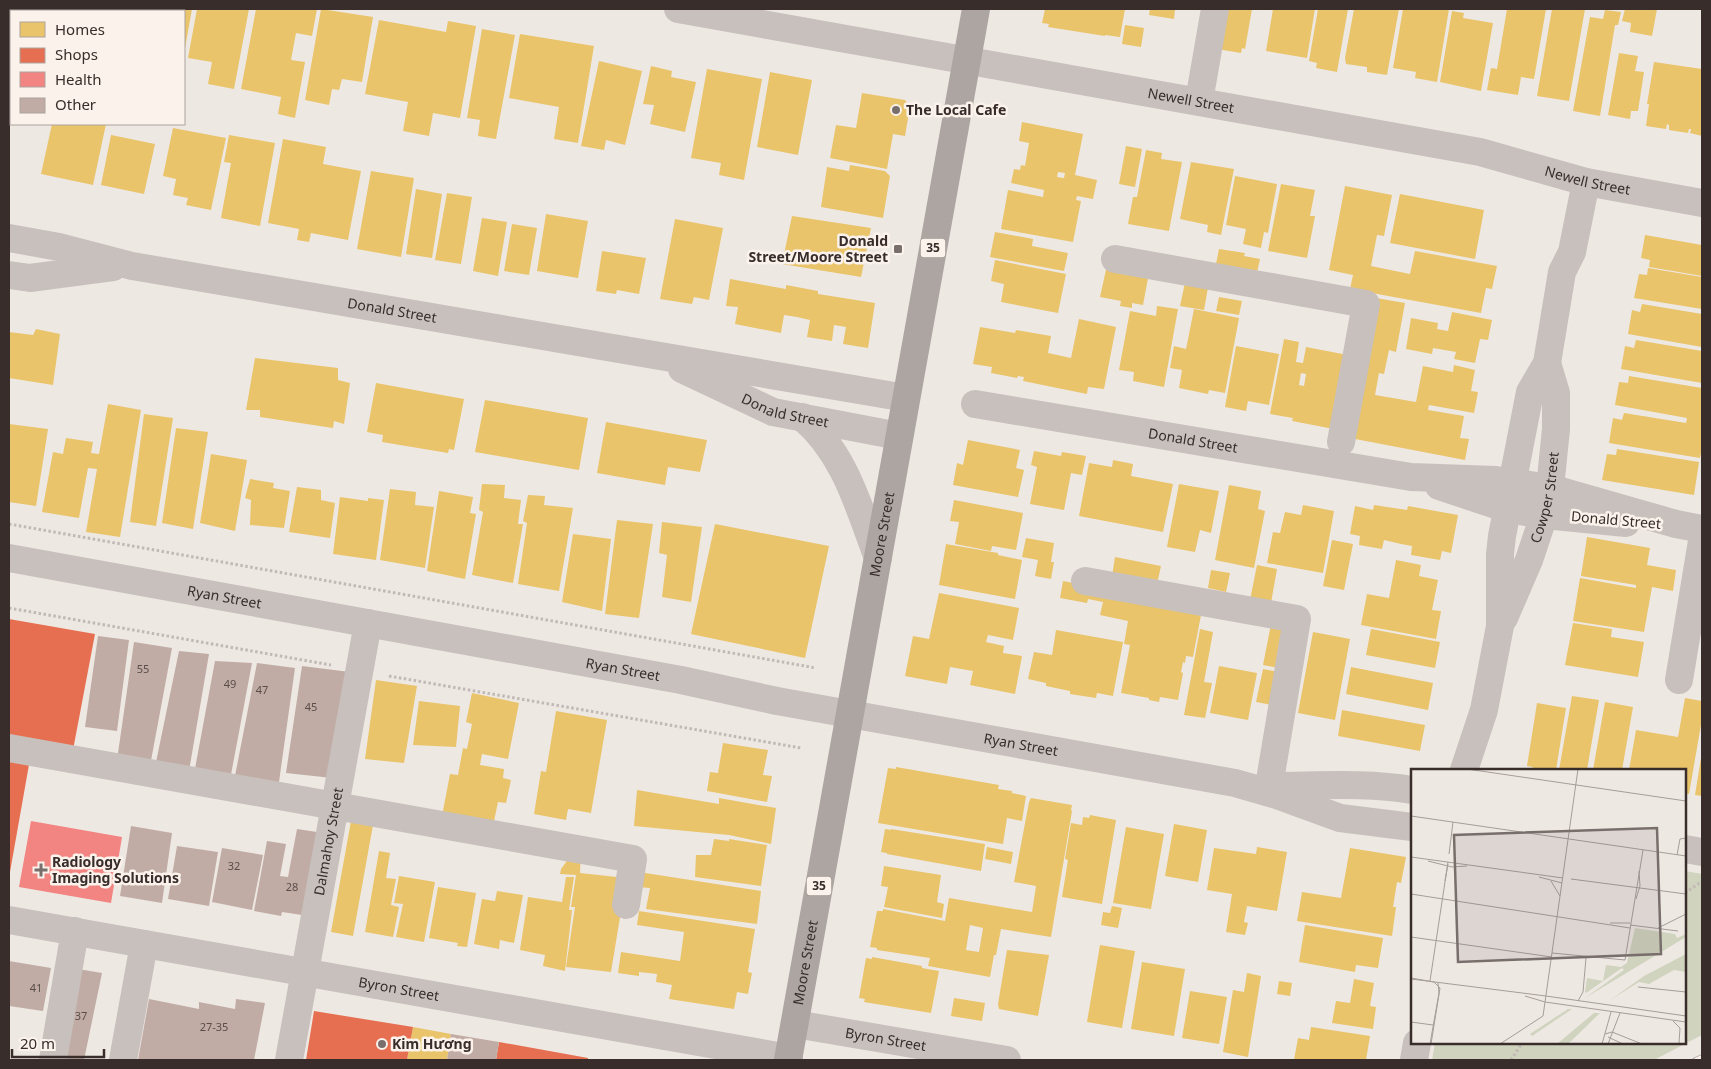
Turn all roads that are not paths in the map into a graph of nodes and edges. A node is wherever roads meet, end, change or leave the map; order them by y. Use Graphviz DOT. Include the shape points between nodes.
graph roads {
  1 [pos="678,9"];
  2 [pos="976,9"];
  3 [pos="1215,9"];
  4 [pos="727,13"];
  5 [pos="967,60"];
  6 [pos="1199,101"];
  7 [pos="1586,182"];
  8 [pos="1702,204"];
  9 [pos="9,238"];
  10 [pos="1114,259"];
  11 [pos="132,266"];
  12 [pos="9,275"];
  13 [pos="652,354"];
  14 [pos="1547,364"];
  15 [pos="906,398"];
  16 [pos="975,404"];
  17 [pos="802,417"];
  18 [pos="898,436"];
  19 [pos="1341,442"];
  20 [pos="1550,488"];
  21 [pos="1510,496"];
  22 [pos="1544,515"];
  23 [pos="1676,524"];
  24 [pos="1702,529"];
  25 [pos="1702,541"];
  26 [pos="9,558"];
  27 [pos="878,558"];
  28 [pos="1084,581"];
  29 [pos="368,623"];
  30 [pos="1500,626"];
  31 [pos="1679,680"];
  32 [pos="849,714"];
  33 [pos="9,748"];
  34 [pos="1464,769"];
  35 [pos="1235,783"];
  36 [pos="1269,786"];
  37 [pos="1411,790"];
  38 [pos="335,805"];
  39 [pos="1411,827"];
  40 [pos="626,906"];
  41 [pos="9,920"];
  42 [pos="75,932"];
  43 [pos="144,944"];
  44 [pos="305,972"];
  45 [pos="795,1024"];
  46 [pos="1417,1044"];
  47 [pos="788,1059"];
  48 [pos="53,1060"];
  49 [pos="123,1060"];
  50 [pos="289,1060"];
  51 [pos="1007,1060"];
  52 [pos="1414,1060"];
  1 -- 4 [label="street, Newell Street"];
  2 -- 5 [label="main road, Moore Street / 35"];
  3 -- 6 [label="street"];
  4 -- 5 [label="street, Newell Street"];
  5 -- 6 [label="street, Newell Street"];
  5 -- 15 [label="main road, Moore Street / 35"];
  6 -- 7 [label="street, Newell Street" via="1480,152"];
  7 -- 8 [label="street, Newell Street"];
  7 -- 14 [label="street, Cowper Street" via="1572,252 1562,272"];
  9 -- 11 [label="street, Donald Street"];
  10 -- 19 [label="street" via="1366,304"];
  11 -- 12 [label="street, Donald Street" via="30,278"];
  11 -- 13 [label="street, Donald Street"];
  13 -- 15 [label="street, Donald Street"];
  13 -- 17 [label="street, Donald Street" via="767,409"];
  14 -- 20 [label="street, Cowper Street" via="1556,393"];
  14 -- 21 [label="street, Cowper Street" via="1530,392"];
  15 -- 18 [label="main road, Moore Street / 35"];
  16 -- 21 [label="street, Donald Street"];
  17 -- 18 [label="street, Donald Street"];
  17 -- 27 [label="street" via="819,433 841,465"];
  18 -- 27 [label="main road, Moore Street / 35"];
  20 -- 21 [label="street, Donald Street"];
  20 -- 22 [label="street, Cowper Street"];
  20 -- 23 [label="street, Donald Street"];
  21 -- 22 [label="street, Donald Street"];
  21 -- 30 [label="street, Cowper Street" via="1500,554"];
  22 -- 23 [label="street, Donald Street"];
  22 -- 30 [label="street, Cowper Street" via="1529,560"];
  23 -- 24 [label="street, Donald Street"];
  25 -- 31 [label="street"];
  26 -- 29 [label="street, Ryan Street"];
  27 -- 32 [label="main road, Moore Street / 35"];
  28 -- 36 [label="street" via="1297,619"];
  29 -- 32 [label="street, Ryan Street"];
  29 -- 38 [label="street, Dalmahoy Street"];
  30 -- 34 [label="street, Cowper Street" via="1484,710"];
  32 -- 35 [label="street, Ryan Street"];
  32 -- 45 [label="main road, Moore Street / 35"];
  33 -- 38 [label="street"];
  35 -- 36 [label="street, Ryan Street"];
  35 -- 39 [label="street, Ryan Street" via="1340,818"];
  36 -- 37 [label="street, Ryan Street" via="1340,785"];
  38 -- 40 [label="street" via="634,859"];
  38 -- 44 [label="street, Dalmahoy Street"];
  41 -- 42 [label="street, Byron Street"];
  42 -- 43 [label="street, Byron Street"];
  42 -- 48 [label="street"];
  43 -- 44 [label="street, Byron Street"];
  43 -- 49 [label="street"];
  44 -- 47 [label="street, Byron Street"];
  44 -- 50 [label="street, Dalmahoy Street"];
  45 -- 47 [label="main road, Moore Street / 35"];
  45 -- 51 [label="street, Byron Street"];
  46 -- 52 [label="street"];
}
